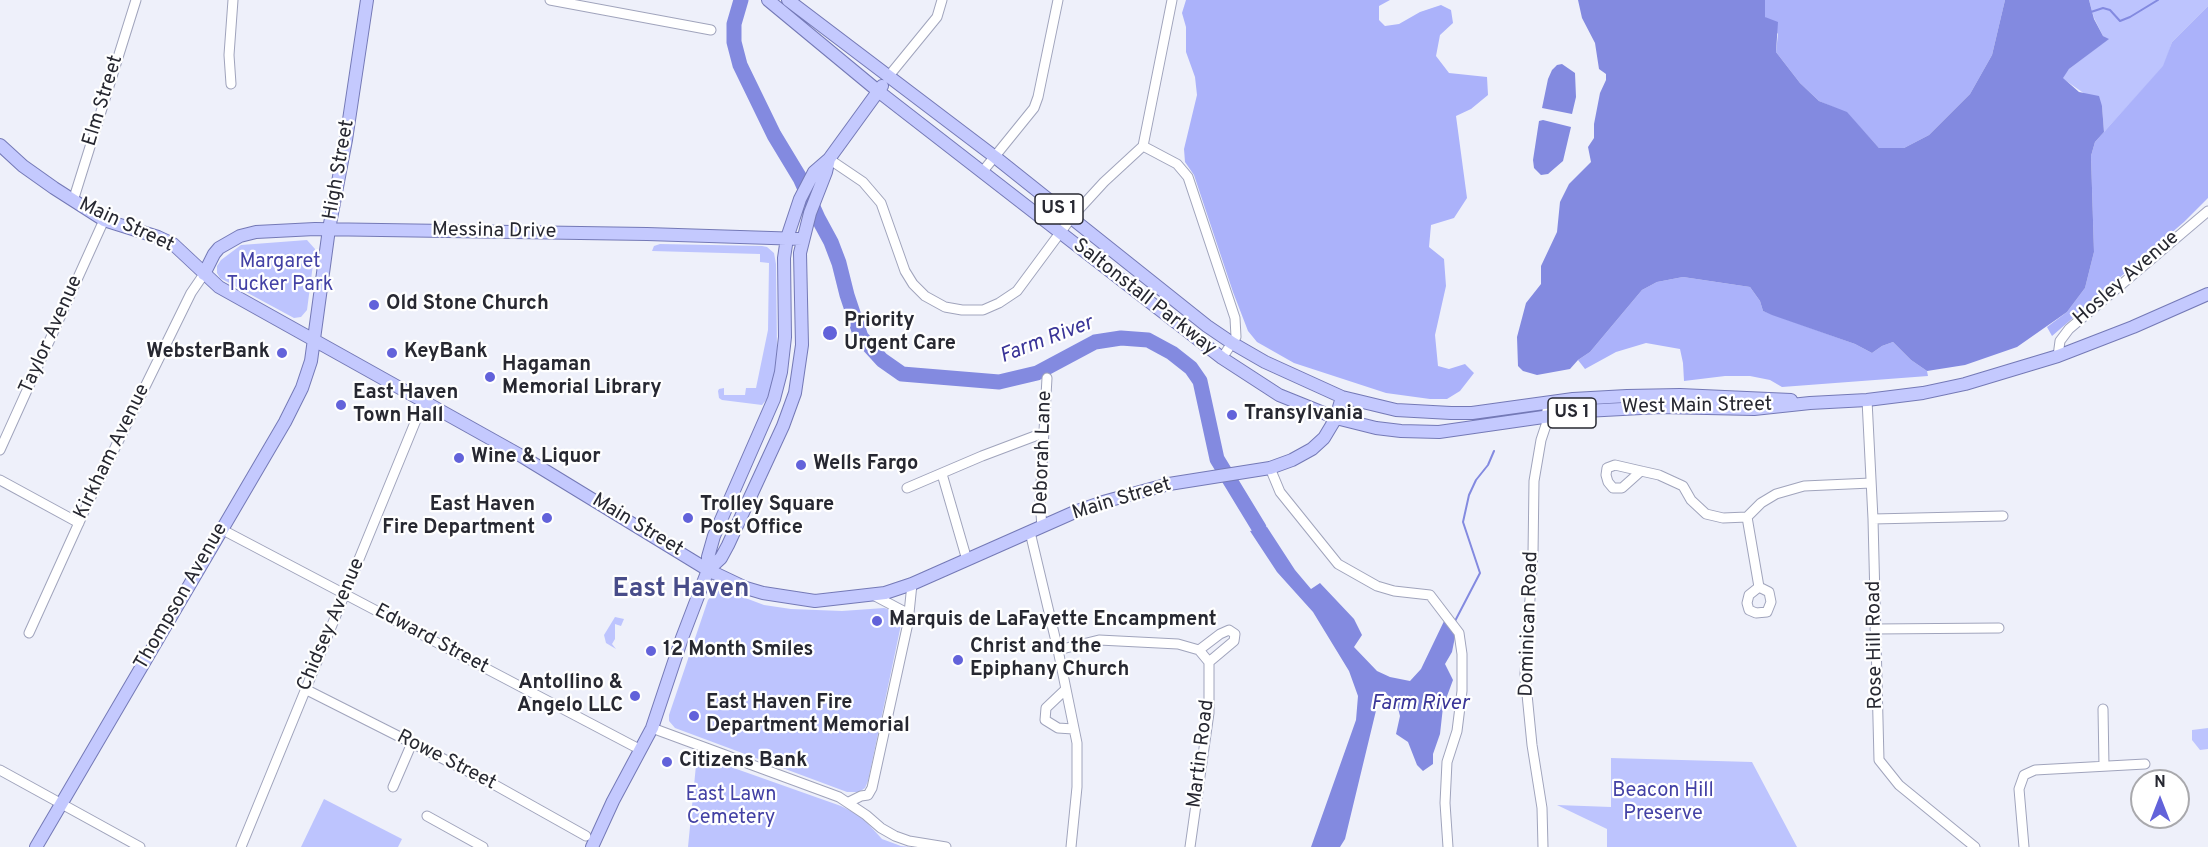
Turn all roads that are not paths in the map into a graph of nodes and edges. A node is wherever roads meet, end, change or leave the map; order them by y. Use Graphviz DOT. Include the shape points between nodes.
graph roads {
  1 [pos="136,0"];
  2 [pos="233,0"];
  3 [pos="368,0"];
  4 [pos="550,0"];
  5 [pos="768,0"];
  6 [pos="788,0"];
  7 [pos="942,0"];
  8 [pos="1058,0"];
  9 [pos="1172,0"];
  10 [pos="711,30"];
  11 [pos="888,77"];
  12 [pos="231,84"];
  13 [pos="878,92"];
  14 [pos="0,145"];
  15 [pos="1143,147"];
  16 [pos="994,157"];
  17 [pos="829,159"];
  18 [pos="983,171"];
  19 [pos="73,201"];
  20 [pos="2208,211"];
  21 [pos="1071,218"];
  22 [pos="104,220"];
  23 [pos="329,229"];
  24 [pos="1061,234"];
  25 [pos="787,238"];
  26 [pos="802,239"];
  27 [pos="204,274"];
  28 [pos="2208,294"];
  29 [pos="313,340"];
  30 [pos="1232,343"];
  31 [pos="2058,356"];
  32 [pos="1222,358"];
  33 [pos="1265,362"];
  34 [pos="1047,378"];
  35 [pos="1254,381"];
  36 [pos="1342,397"];
  37 [pos="1868,400"];
  38 [pos="1546,402"];
  39 [pos="423,403"];
  40 [pos="1810,403"];
  41 [pos="1547,416"];
  42 [pos="1336,418"];
  43 [pos="766,421"];
  44 [pos="783,426"];
  45 [pos="1043,433"];
  46 [pos="0,450"];
  47 [pos="1270,468"];
  48 [pos="1641,471"];
  49 [pos="942,474"];
  50 [pos="0,480"];
  51 [pos="1871,483"];
  52 [pos="907,488"];
  53 [pos="2002,516"];
  54 [pos="1747,518"];
  55 [pos="1873,519"];
  56 [pos="79,523"];
  57 [pos="1042,527"];
  58 [pos="221,529"];
  59 [pos="1030,532"];
  60 [pos="967,560"];
  61 [pos="708,570"];
  62 [pos="912,584"];
  63 [pos="1758,587"];
  64 [pos="345,595"];
  65 [pos="875,596"];
  66 [pos="909,614"];
  67 [pos="1999,628"];
  68 [pos="1875,629"];
  69 [pos="29,633"];
  70 [pos="1058,650"];
  71 [pos="1198,650"];
  72 [pos="1209,662"];
  73 [pos="304,689"];
  74 [pos="1066,689"];
  75 [pos="2103,709"];
  76 [pos="652,728"];
  77 [pos="1073,729"];
  78 [pos="412,743"];
  79 [pos="641,750"];
  80 [pos="2145,764"];
  81 [pos="2104,766"];
  82 [pos="0,770"];
  83 [pos="393,787"];
  84 [pos="868,795"];
  85 [pos="849,802"];
  86 [pos="62,804"];
  87 [pos="866,815"];
  88 [pos="427,816"];
  89 [pos="589,842"];
  90 [pos="36,847"];
  91 [pos="140,847"];
  92 [pos="241,847"];
  93 [pos="483,847"];
  94 [pos="946,847"];
  95 [pos="1071,847"];
  96 [pos="1190,847"];
  97 [pos="1448,847"];
  98 [pos="1543,847"];
  99 [pos="1975,847"];
  100 [pos="2024,847"];
  1 -- 19 [label="street, Elm Street"];
  2 -- 12 [label="street"];
  3 -- 23 [label="main road, High Street"];
  4 -- 10 [label="street"];
  5 -- 13 [label="main road, Saltonstall Parkway / US 1"];
  6 -- 11 [label="main road, Saltonstall Parkway / US 1"];
  7 -- 11 [label="street" via="937,17"];
  8 -- 16 [label="street" via="1034,108"];
  9 -- 15 [label="street"];
  11 -- 13 [label="main road"];
  11 -- 16 [label="main road, Saltonstall Parkway / US 1"];
  13 -- 17 [label="main road"];
  13 -- 18 [label="main road, Saltonstall Parkway / US 1"];
  14 -- 19 [label="main road, Main Street"];
  15 -- 21 [label="street"];
  15 -- 30 [label="street" via="1177,164 1188,177 1235,318"];
  16 -- 18 [label="street"];
  16 -- 21 [label="main road, Saltonstall Parkway / US 1"];
  17 -- 24 [label="street" via="863,182 881,203 913,284 945,307 983,310 999,303 1017,291"];
  17 -- 25 [label="main road" via="810,178"];
  17 -- 26 [label="main road"];
  18 -- 24 [label="main road, Saltonstall Parkway / US 1"];
  19 -- 22 [label="main road, Main Street"];
  20 -- 31 [label="street, Hosley Avenue" via="2069,329 2060,341"];
  21 -- 24 [label="street"];
  21 -- 30 [label="main road, Saltonstall Parkway / US 1"];
  22 -- 27 [label="main road, Main Street" via="172,244"];
  22 -- 46 [label="street, Taylor Avenue"];
  23 -- 25 [label="main road, Messina Drive"];
  23 -- 27 [label="main road, Messina Drive" via="240,236 219,248"];
  23 -- 29 [label="main road, High Street"];
  24 -- 32 [label="main road, Saltonstall Parkway / US 1"];
  25 -- 26 [label="main road, Messina Drive"];
  25 -- 43 [label="main road" via="783,270 784,350 778,386"];
  26 -- 44 [label="main road" via="801,359 795,393"];
  27 -- 29 [label="main road, Main Street" via="219,287"];
  27 -- 56 [label="street, Kirkham Avenue" via="191,293"];
  28 -- 31 [label="main road, West Main Street / US 1"];
  29 -- 39 [label="main road, Main Street"];
  29 -- 58 [label="main road, Thompson Avenue" via="302,388"];
  30 -- 32 [label="street"];
  30 -- 33 [label="main road, Saltonstall Parkway / US 1"];
  31 -- 37 [label="main road, West Main Street / US 1" via="1965,384"];
  32 -- 35 [label="main road, Saltonstall Parkway / US 1"];
  33 -- 35 [label="main road"];
  33 -- 36 [label="main road, Saltonstall Parkway / US 1"];
  34 -- 45 [label="street, Deborah Lane"];
  35 -- 42 [label="main road, Saltonstall Parkway / US 1"];
  36 -- 38 [label="main road, West Main Street / US 1" via="1425,413 1472,412"];
  36 -- 42 [label="main road, Main Street"];
  37 -- 40 [label="main road, West Main Street / US 1"];
  37 -- 51 [label="street, Rose Hill Road"];
  38 -- 40 [label="main road, West Main Street / US 1" via="1680,395"];
  38 -- 41 [label="street, Dominican Road"];
  39 -- 61 [label="main road, Main Street" via="519,454"];
  39 -- 64 [label="street, Chidsey Avenue"];
  40 -- 41 [label="main road, West Main Street / US 1" via="1754,409 1623,408"];
  41 -- 42 [label="main road, West Main Street / US 1" via="1425,433 1376,428"];
  41 -- 98 [label="street, Dominican Road" via="1534,481 1525,674 1542,808"];
  42 -- 47 [label="main road, Main Street" via="1312,449"];
  43 -- 44 [label="main road"];
  43 -- 61 [label="main road" via="714,536"];
  44 -- 61 [label="main road" via="728,545"];
  45 -- 49 [label="street"];
  45 -- 57 [label="street, Deborah Lane"];
  47 -- 57 [label="main road, Main Street" via="1122,496"];
  47 -- 97 [label="street" via="1280,492 1338,564 1377,586 1430,595 1459,633 1461,706 1448,753"];
  48 -- 54 [label="street" via="1683,486 1691,500 1707,514"];
  49 -- 52 [label="street"];
  49 -- 60 [label="street"];
  50 -- 56 [label="street"];
  51 -- 54 [label="street" via="1804,486 1776,494"];
  51 -- 55 [label="street, Rose Hill Road"];
  53 -- 55 [label="street"];
  54 -- 63 [label="street"];
  55 -- 68 [label="street, Rose Hill Road"];
  56 -- 69 [label="street, Kirkham Avenue"];
  57 -- 59 [label="main road, Main Street"];
  58 -- 64 [label="street, Edward Street"];
  58 -- 86 [label="main road, Thompson Avenue"];
  59 -- 60 [label="main road, Main Street"];
  59 -- 70 [label="street"];
  60 -- 62 [label="main road, Main Street"];
  61 -- 65 [label="main road, Main Street" via="763,593 815,601"];
  61 -- 76 [label="main road"];
  62 -- 65 [label="main road, Main Street"];
  62 -- 66 [label="street"];
  64 -- 73 [label="street, Chidsey Avenue"];
  64 -- 79 [label="street, Edward Street"];
  65 -- 66 [label="street"];
  66 -- 84 [label="street"];
  67 -- 68 [label="street"];
  68 -- 99 [label="street, Rose Hill Road" via="1879,760 1899,785"];
  70 -- 71 [label="street" via="1099,640 1178,644"];
  70 -- 74 [label="street"];
  71 -- 72 [label="street"];
  71 -- 72 [label="street" via="1229,630 1235,634 1234,641"];
  72 -- 96 [label="street, Martin Road" via="1209,713"];
  73 -- 78 [label="street, Rowe Street"];
  73 -- 92 [label="street, Chidsey Avenue"];
  74 -- 77 [label="street"];
  74 -- 77 [label="street" via="1046,708 1045,720 1058,728"];
  75 -- 81 [label="street"];
  76 -- 79 [label="main road"];
  76 -- 85 [label="street"];
  77 -- 95 [label="street" via="1077,743 1077,787"];
  78 -- 83 [label="street"];
  78 -- 89 [label="street, Rowe Street"];
  79 -- 89 [label="main road"];
  80 -- 81 [label="street"];
  81 -- 100 [label="street" via="2035,770 2024,775 2019,789"];
  82 -- 86 [label="street"];
  84 -- 85 [label="street"];
  84 -- 87 [label="street"];
  85 -- 87 [label="street"];
  86 -- 90 [label="main road, Thompson Avenue"];
  86 -- 91 [label="street"];
  87 -- 94 [label="street" via="895,836"];
  88 -- 93 [label="street"];
}
